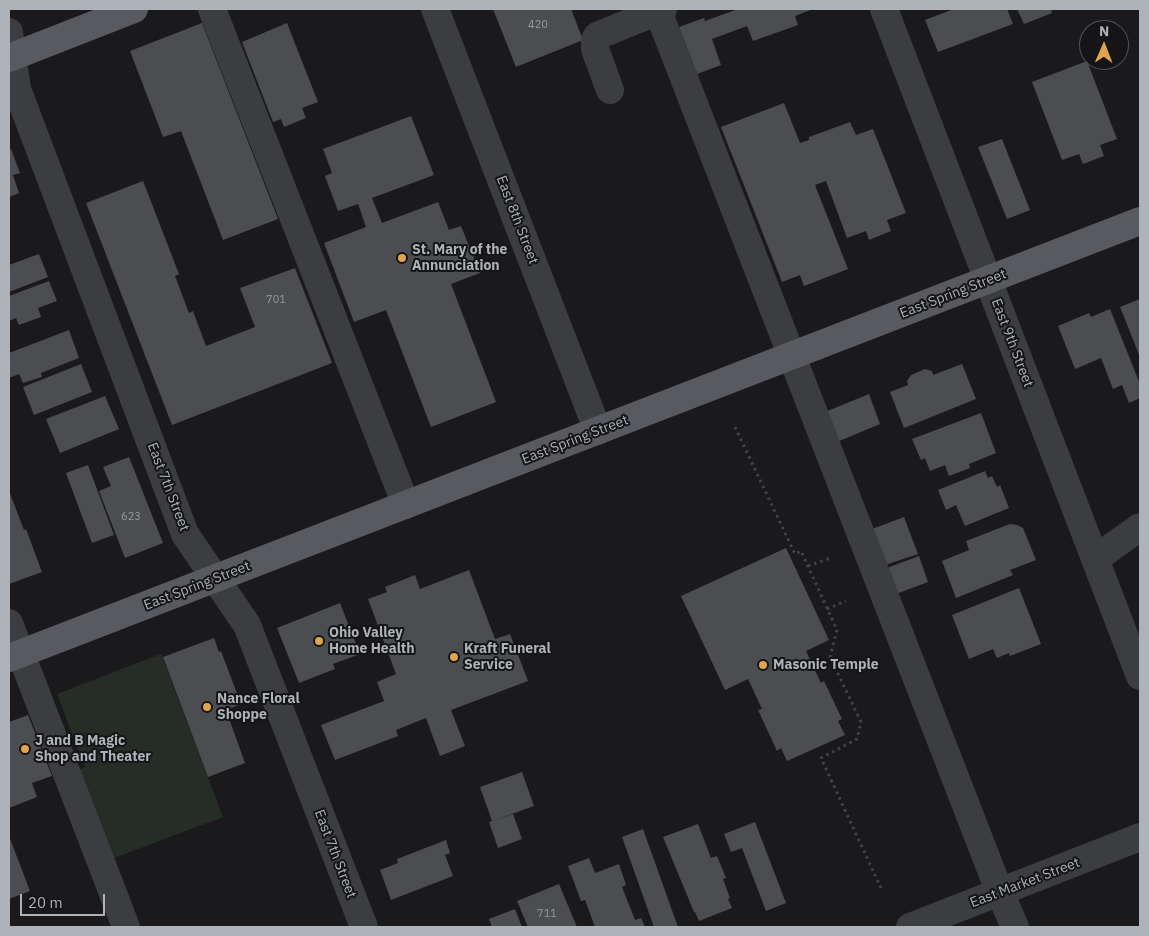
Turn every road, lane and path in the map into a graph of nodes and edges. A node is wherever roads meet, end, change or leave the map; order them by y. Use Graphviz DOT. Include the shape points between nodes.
graph roads {
  1 [pos="134,9"];
  2 [pos="212,9"];
  3 [pos="435,9"];
  4 [pos="660,10"];
  5 [pos="890,10"];
  6 [pos="10,49"];
  7 [pos="610,90"];
  8 [pos="1140,221"];
  9 [pos="988,281"];
  10 [pos="792,356"];
  11 [pos="735,427"];
  12 [pos="598,431"];
  13 [pos="406,505"];
  14 [pos="1140,527"];
  15 [pos="830,558"];
  16 [pos="1095,559"];
  17 [pos="808,566"];
  18 [pos="215,578"];
  19 [pos="846,601"];
  20 [pos="827,609"];
  21 [pos="9,624"];
  22 [pos="14,656"];
  23 [pos="1140,676"];
  24 [pos="1140,838"];
  25 [pos="881,888"];
  26 [pos="1000,893"];
  27 [pos="126,927"];
  28 [pos="364,927"];
  29 [pos="910,927"];
  30 [pos="1015,927"];
  1 -- 6 [label="main road"];
  2 -- 13 [label="street"];
  3 -- 12 [label="street, East 8th Street"];
  4 -- 7 [label="street" via="597,36 595,49"];
  4 -- 10 [label="street"];
  5 -- 9 [label="street, East 9th Street"];
  6 -- 18 [label="street, East 7th Street" via="17,89 185,534"];
  8 -- 9 [label="main road, East Spring Street"];
  9 -- 10 [label="main road, East Spring Street"];
  9 -- 16 [label="street, East 9th Street"];
  10 -- 12 [label="main road, East Spring Street"];
  10 -- 26 [label="street"];
  11 -- 17 [label="path" via="795,554 801,551"];
  12 -- 13 [label="main road, East Spring Street"];
  13 -- 18 [label="main road, East Spring Street"];
  14 -- 16 [label="street"];
  15 -- 17 [label="path"];
  16 -- 23 [label="street, East 9th Street"];
  17 -- 20 [label="path"];
  18 -- 22 [label="main road, East Spring Street"];
  18 -- 28 [label="street, East 7th Street" via="247,625"];
  19 -- 20 [label="path"];
  20 -- 25 [label="path" via="837,630 830,657 862,722 857,739 821,758"];
  21 -- 22 [label="street"];
  22 -- 27 [label="street"];
  24 -- 26 [label="street, East Market Street"];
  26 -- 29 [label="street, East Market Street"];
  26 -- 30 [label="street"];
}
